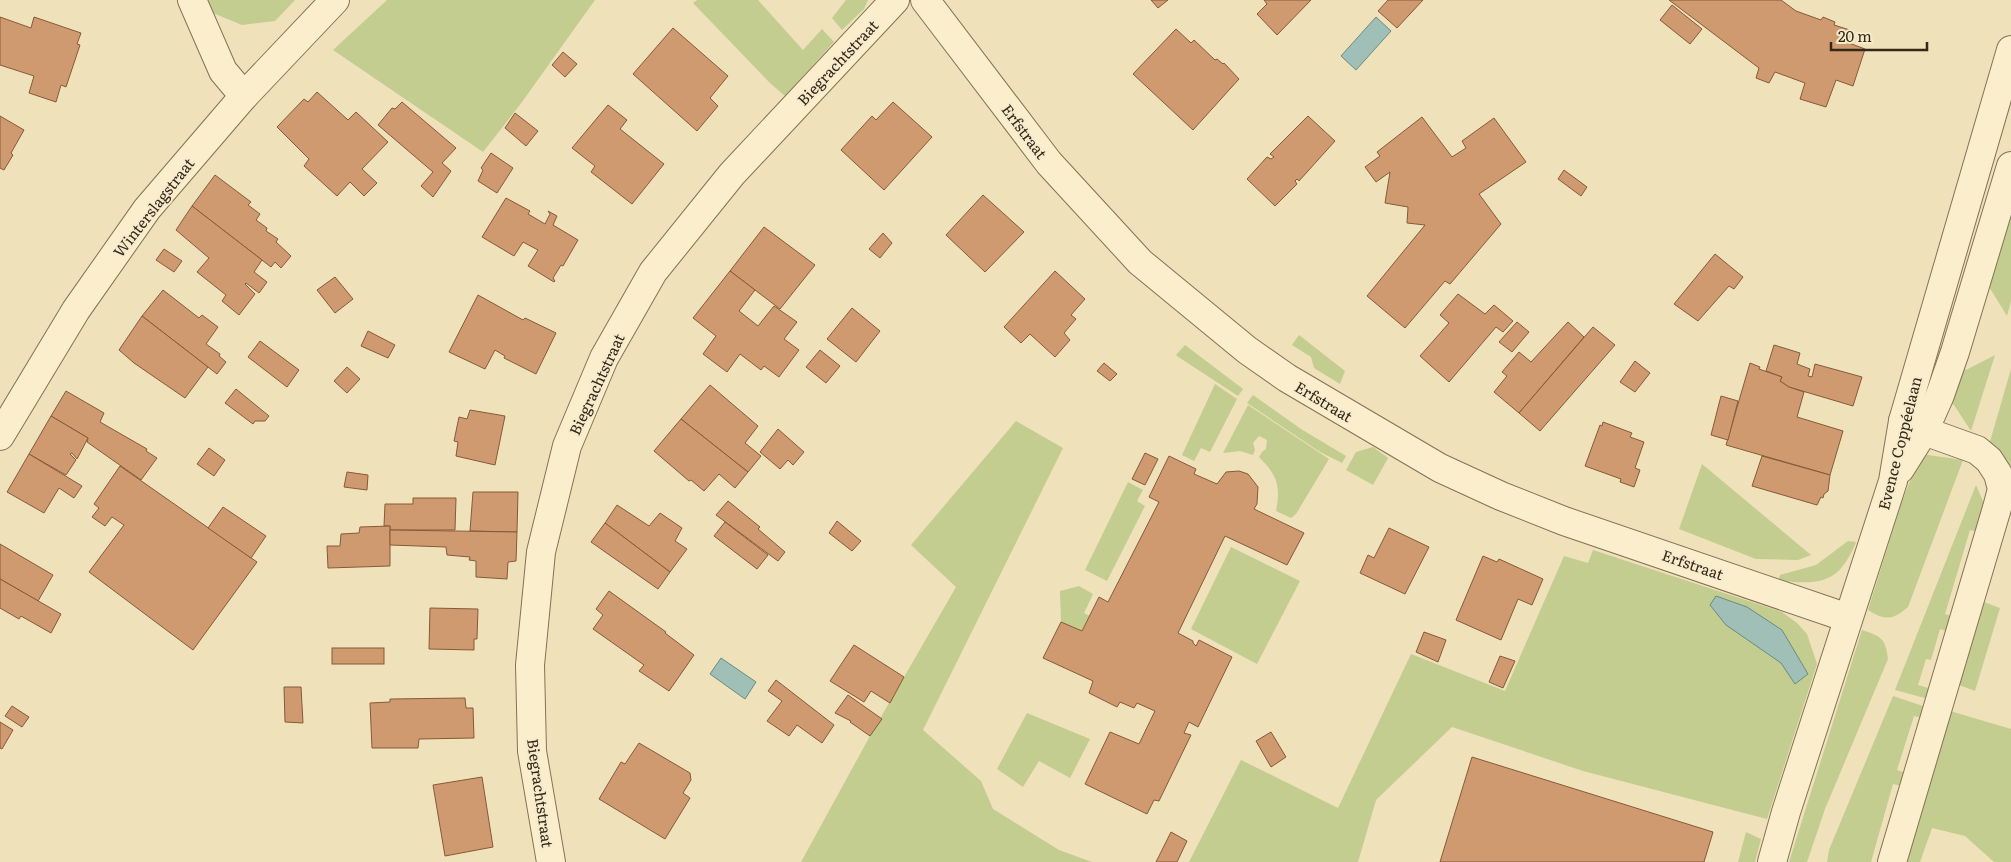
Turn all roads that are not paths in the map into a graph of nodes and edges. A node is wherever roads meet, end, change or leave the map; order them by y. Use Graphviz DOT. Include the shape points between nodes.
graph roads {
  1 [pos="192,0"];
  2 [pos="335,0"];
  3 [pos="895,0"];
  4 [pos="926,0"];
  5 [pos="2011,50"];
  6 [pos="244,96"];
  7 [pos="2011,166"];
  8 [pos="1913,426"];
  9 [pos="0,436"];
  10 [pos="1848,618"];
  11 [pos="551,862"];
  12 [pos="1772,862"];
  13 [pos="1892,862"];
  1 -- 6 [label="street" via="223,71"];
  2 -- 6 [label="street, Winterslagstraat"];
  3 -- 11 [label="street, Biegrachtstraat" via="732,174 653,272 604,358 567,446 541,552 530,665 532,751"];
  4 -- 10 [label="street, Erfstraat" via="1049,163 1140,262 1287,378 1440,468 1501,496 1564,521"];
  5 -- 8 [label="street, Evence Coppéelaan"];
  6 -- 9 [label="street, Winterslagstraat" via="147,209 76,310"];
  7 -- 8 [label="street" via="1955,352"];
  8 -- 10 [label="street, Evence Coppéelaan"];
  8 -- 13 [label="street" via="1977,450 1998,474 2002,489"];
  10 -- 12 [label="street, Evence Coppéelaan"];
}
